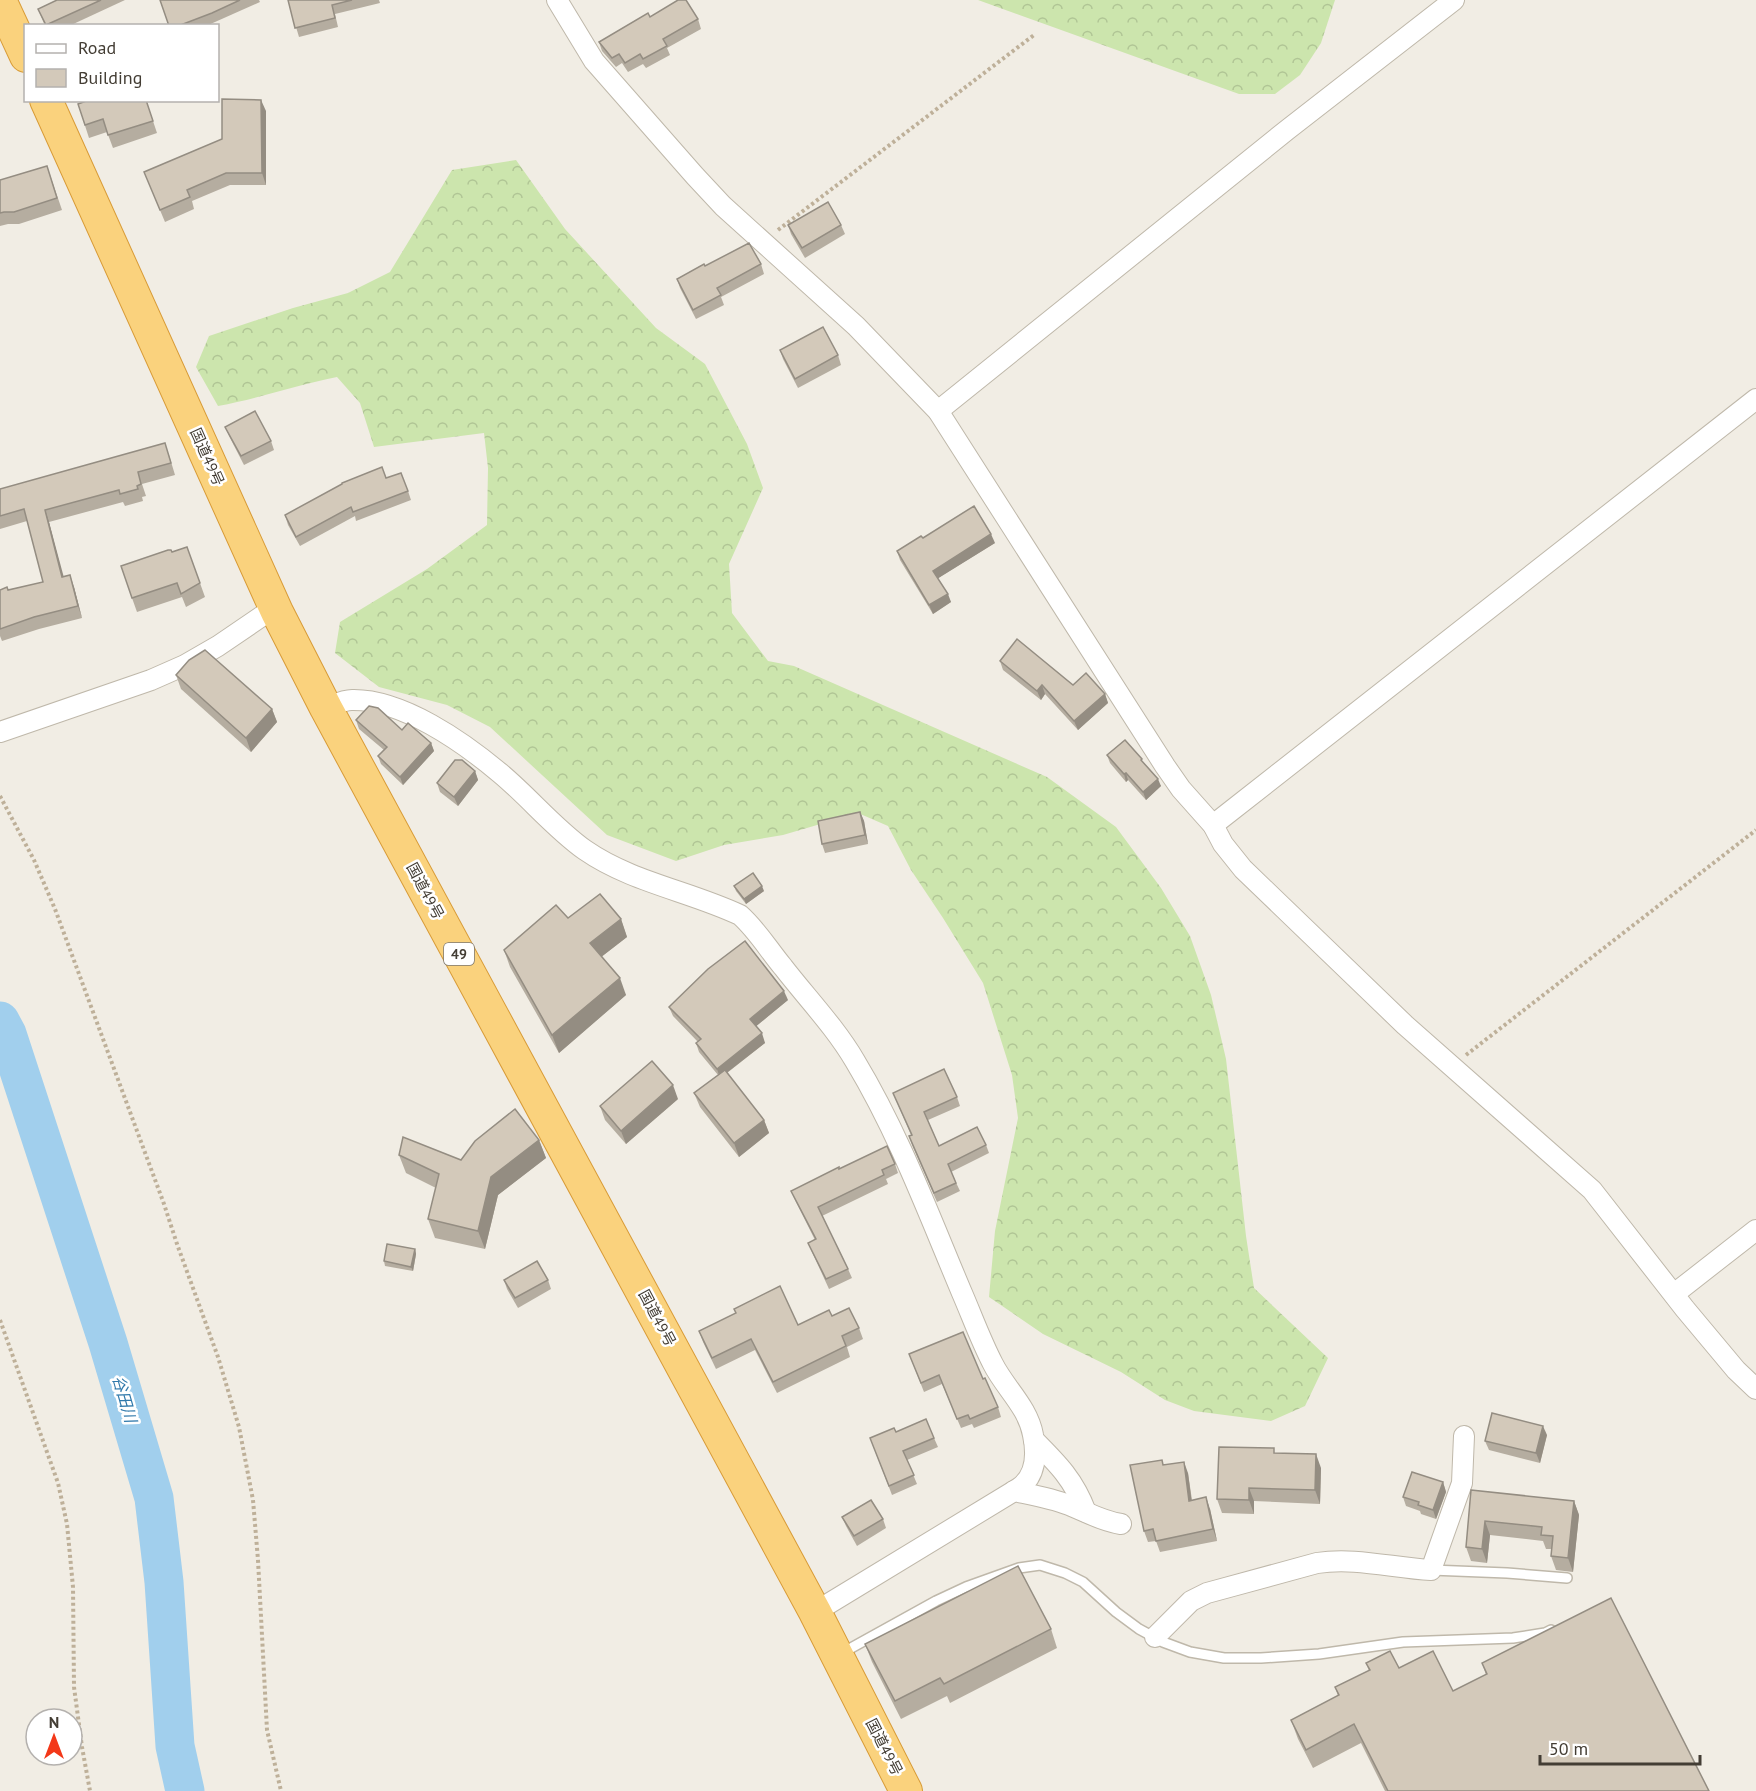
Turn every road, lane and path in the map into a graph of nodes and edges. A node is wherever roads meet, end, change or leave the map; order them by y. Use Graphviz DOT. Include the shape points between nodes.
graph roads {
  1 [pos="0,0"];
  2 [pos="557,0"];
  3 [pos="1454,0"];
  4 [pos="1034,35"];
  5 [pos="24,52"];
  6 [pos="47,102"];
  7 [pos="763,242"];
  8 [pos="1756,399"];
  9 [pos="938,411"];
  10 [pos="277,612"];
  11 [pos="326,708"];
  12 [pos="0,732"];
  13 [pos="0,796"];
  14 [pos="1213,825"];
  15 [pos="1756,830"];
  16 [pos="1452,1066"];
  17 [pos="1756,1230"];
  18 [pos="1674,1294"];
  19 [pos="0,1320"];
  20 [pos="1756,1389"];
  21 [pos="1464,1436"];
  22 [pos="1034,1440"];
  23 [pos="1014,1491"];
  24 [pos="1086,1512"];
  25 [pos="1121,1524"];
  26 [pos="1431,1570"];
  27 [pos="1567,1578"];
  28 [pos="816,1612"];
  29 [pos="1560,1626"];
  30 [pos="1155,1637"];
  31 [pos="837,1655"];
  32 [pos="90,1791"];
  33 [pos="281,1791"];
  34 [pos="906,1791"];
  1 -- 5 [label="highway"];
  2 -- 7 [label="street" via="594,61 723,206"];
  3 -- 9 [label="street"];
  4 -- 7 [label="path"];
  6 -- 10 [label="highway, 国道49号 / 49"];
  7 -- 9 [label="street" via="856,326"];
  8 -- 14 [label="street"];
  9 -- 14 [label="street" via="1164,766"];
  10 -- 11 [label="highway, 国道49号 / 49"];
  10 -- 12 [label="street" via="262,616 218,646 151,680"];
  11 -- 22 [label="street" via="351,700 392,707 420,718 501,773 584,849 621,870 726,908 753,926 843,1041 871,1088 993,1365 1018,1401"];
  11 -- 28 [label="highway, 国道49号 / 49"];
  13 -- 33 [label="path" via="34,860 63,929 164,1204 239,1427 253,1500 267,1730"];
  14 -- 16 [label="street" via="1243,869"];
  15 -- 16 [label="path"];
  16 -- 18 [label="street" via="1592,1190"];
  17 -- 18 [label="street"];
  18 -- 20 [label="street"];
  19 -- 32 [label="path" via="58,1483 67,1524 73,1587 74,1687"];
  21 -- 26 [label="street" via="1462,1483"];
  22 -- 23 [label="street" via="1032,1473"];
  22 -- 24 [label="street" via="1067,1475"];
  23 -- 24 [label="street"];
  23 -- 28 [label="street"];
  24 -- 25 [label="street"];
  26 -- 27 [label="lane"];
  26 -- 30 [label="street" via="1348,1560 1317,1563 1208,1593 1186,1606"];
  28 -- 31 [label="highway, 国道49号 / 49"];
  29 -- 30 [label="lane" via="1545,1633 1513,1638 1403,1642 1261,1658 1224,1658 1190,1652"];
  30 -- 31 [label="lane" via="1116,1612 1083,1582 1040,1565 1019,1568 966,1587"];
  31 -- 34 [label="highway, 国道49号 / 49"];
}
